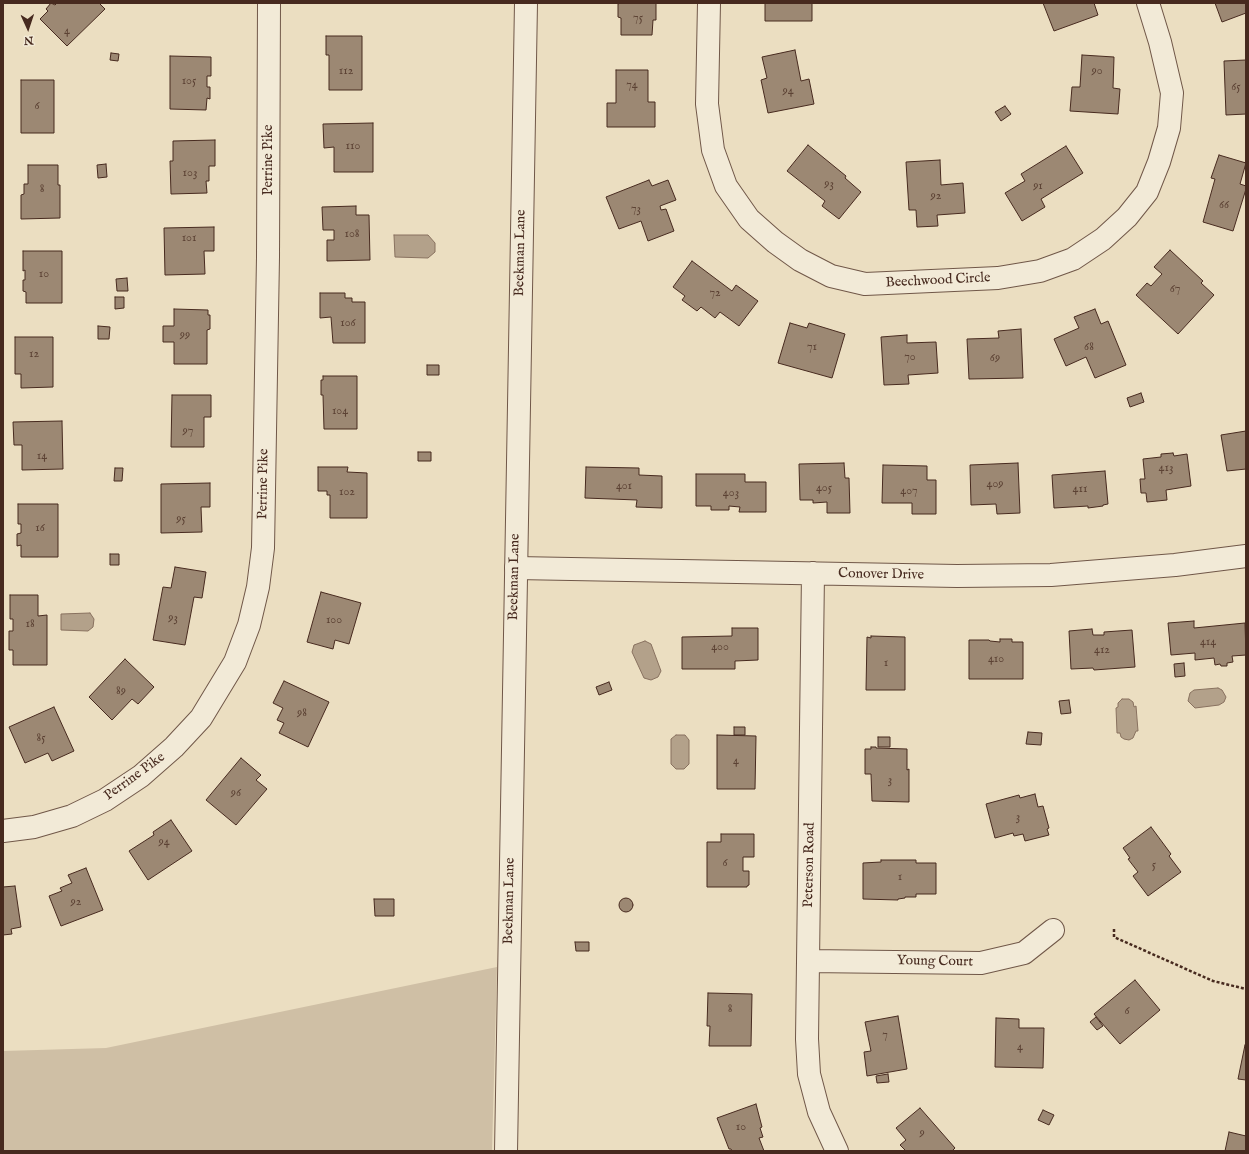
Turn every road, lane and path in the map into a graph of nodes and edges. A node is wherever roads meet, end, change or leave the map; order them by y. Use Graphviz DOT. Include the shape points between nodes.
graph roads {
  1 [pos="269,3"];
  2 [pos="526,3"];
  3 [pos="709,3"];
  4 [pos="1148,3"];
  5 [pos="1246,556"];
  6 [pos="516,568"];
  7 [pos="813,573"];
  8 [pos="3,831"];
  9 [pos="1114,929"];
  10 [pos="1053,930"];
  11 [pos="808,961"];
  12 [pos="1246,989"];
  13 [pos="506,1151"];
  14 [pos="837,1151"];
  1 -- 8 [label="street, Perrine Pike" via="263,548 258,587 249,625 235,662 201,718 174,747 141,776 105,800 72,816 34,827"];
  2 -- 6 [label="street, Beekman Lane"];
  3 -- 4 [label="street, Beechwood Circle" via="707,104 713,150 726,186 749,219 774,242 800,260 831,276 865,284 998,278 1040,271 1073,259 1103,239 1127,217 1147,192 1169,128 1172,93"];
  5 -- 7 [label="street, Conover Drive" via="1175,565 1051,575"];
  6 -- 7 [label="street, Conover Drive"];
  6 -- 13 [label="street, Beekman Lane"];
  7 -- 11 [label="street, Peterson Road"];
  9 -- 12 [label="path" via="1114,936 1134,946 1213,981"];
  10 -- 11 [label="street, Young Court" via="1024,953 981,963"];
  11 -- 14 [label="street, Peterson Road" via="809,1074 819,1112"];
}
